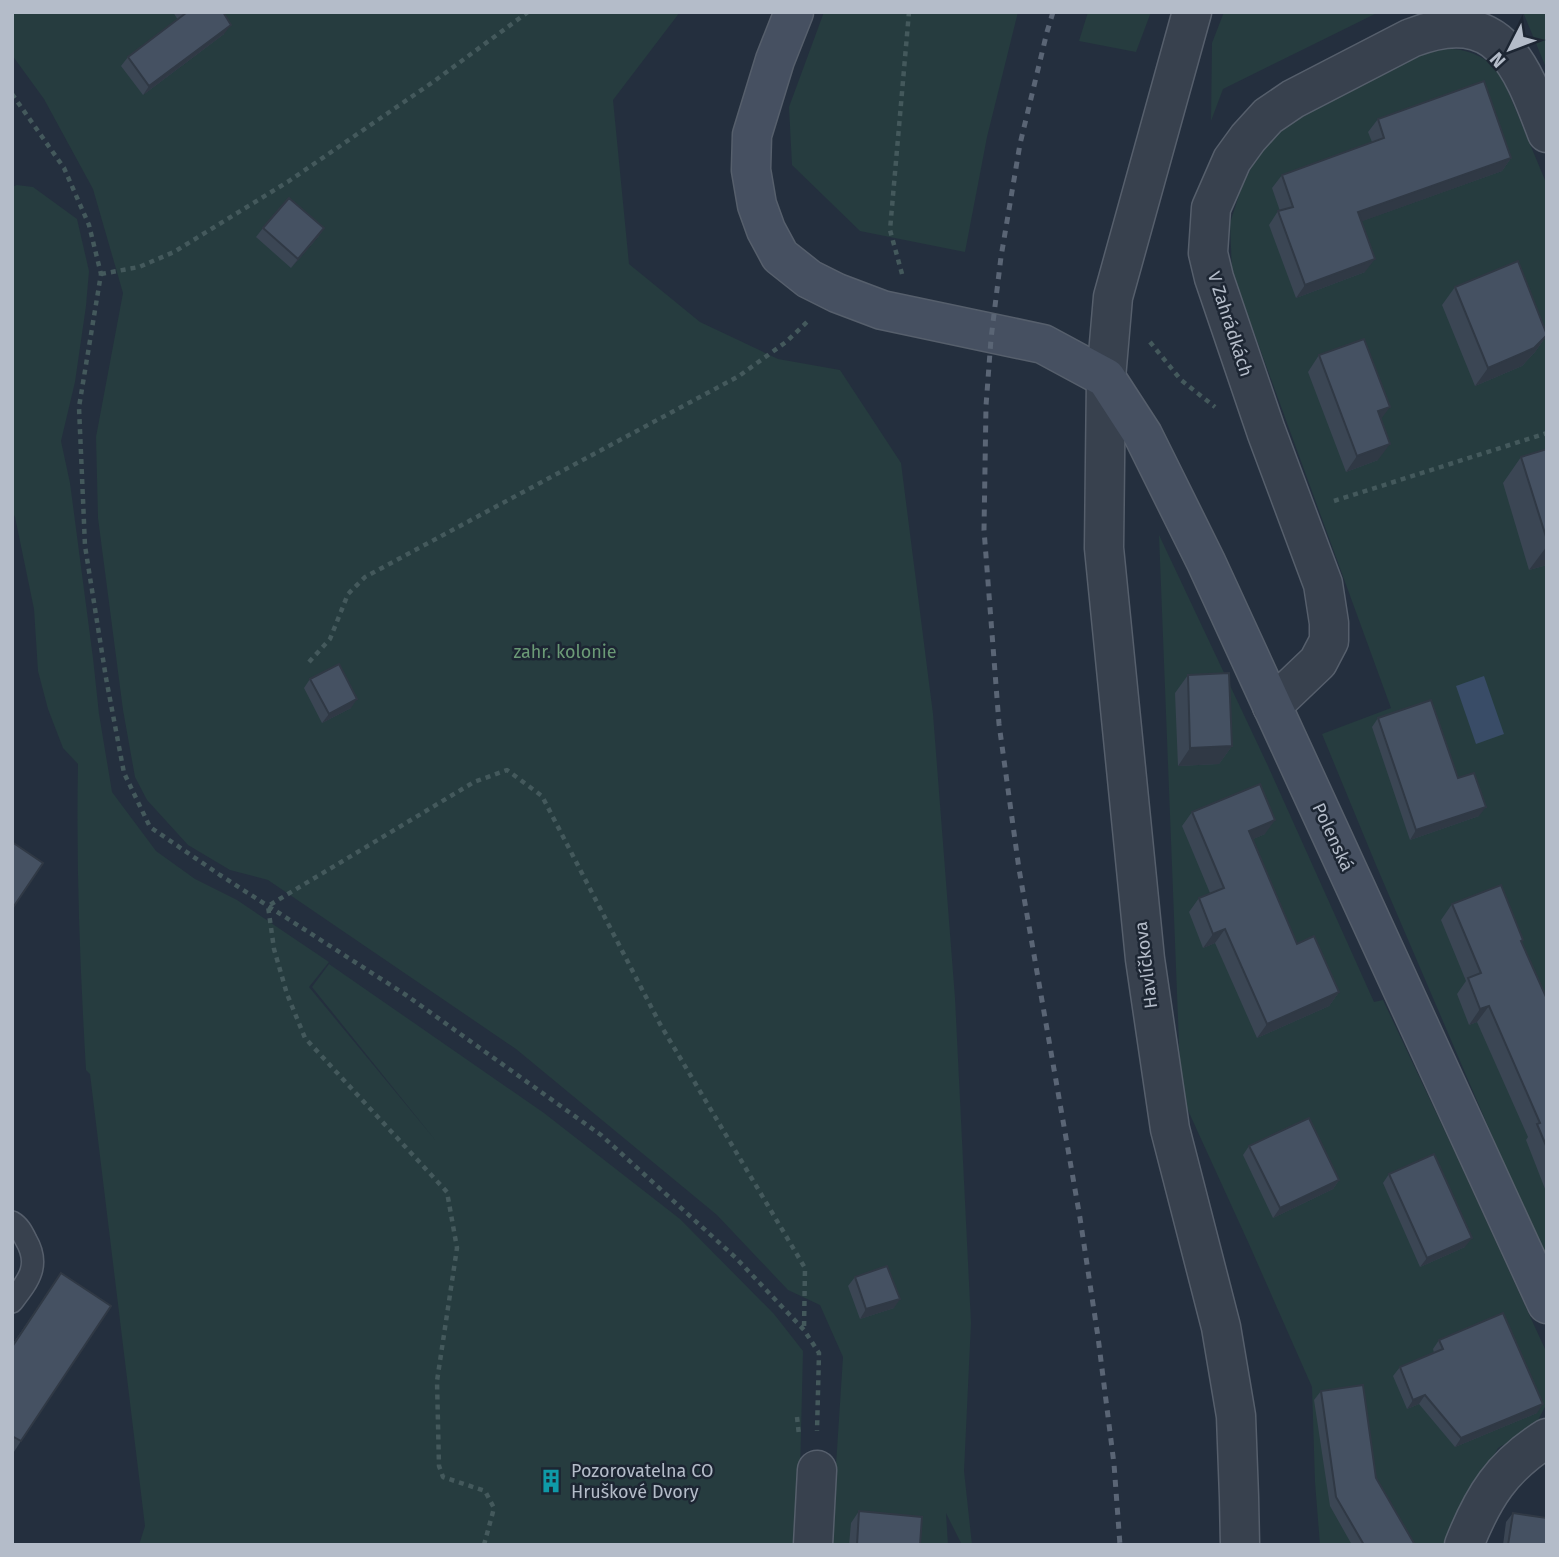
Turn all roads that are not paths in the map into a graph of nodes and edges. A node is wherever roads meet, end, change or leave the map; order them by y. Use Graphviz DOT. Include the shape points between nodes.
graph roads {
  1 [pos="794,12"];
  2 [pos="1192,12"];
  3 [pos="1547,133"];
  4 [pos="1106,379"];
  5 [pos="1272,706"];
  6 [pos="12,1222"];
  7 [pos="12,1302"];
  8 [pos="1547,1304"];
  9 [pos="1547,1438"];
  10 [pos="817,1470"];
  11 [pos="813,1545"];
  12 [pos="1240,1545"];
  13 [pos="1464,1545"];
  1 -- 4 [label="street" via="752,135 757,205 780,256 837,293 882,310 1043,344"];
  2 -- 4 [label="street, Havlíčkova" via="1113,297"];
  3 -- 5 [label="street, V Zahrádkách" via="1524,79 1495,39 1464,28 1427,32 1268,116 1232,160 1219,187 1211,208 1208,253 1214,278 1323,584 1329,623 1329,641 1318,662"];
  4 -- 5 [label="street, Polenská" via="1143,435"];
  4 -- 12 [label="street, Havlíčkova" via="1104,548 1144,958 1170,1129 1221,1327 1236,1416"];
  5 -- 8 [label="street, Polenská"];
  6 -- 7 [label="lane" via="34,1259 30,1278"];
  9 -- 13 [label="street" via="1511,1465 1491,1489"];
  10 -- 11 [label="street"];
}
